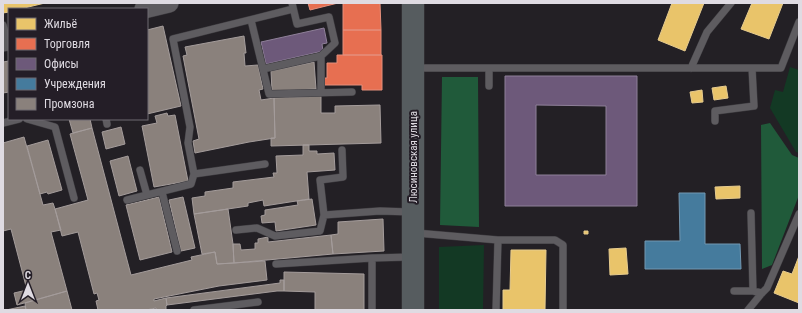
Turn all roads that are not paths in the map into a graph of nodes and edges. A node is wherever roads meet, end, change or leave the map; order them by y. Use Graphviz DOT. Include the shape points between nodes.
graph roads {
  1 [pos="170,3"];
  2 [pos="413,3"];
  3 [pos="731,3"];
  4 [pos="293,6"];
  5 [pos="147,7"];
  6 [pos="251,20"];
  7 [pos="799,22"];
  8 [pos="321,56"];
  9 [pos="413,68"];
  10 [pos="489,68"];
  11 [pos="691,68"];
  12 [pos="752,68"];
  13 [pos="263,69"];
  14 [pos="489,86"];
  15 [pos="321,92"];
  16 [pos="352,92"];
  17 [pos="15,120"];
  18 [pos="30,120"];
  19 [pos="715,121"];
  20 [pos="3,123"];
  21 [pos="342,150"];
  22 [pos="265,164"];
  23 [pos="140,170"];
  24 [pos="194,174"];
  25 [pos="162,192"];
  26 [pos="147,195"];
  27 [pos="74,198"];
  28 [pos="127,200"];
  29 [pos="413,212"];
  30 [pos="751,213"];
  31 [pos="799,214"];
  32 [pos="324,215"];
  33 [pos="236,230"];
  34 [pos="413,233"];
  35 [pos="498,240"];
  36 [pos="177,251"];
  37 [pos="413,256"];
  38 [pos="372,258"];
  39 [pos="276,264"];
  40 [pos="734,291"];
  41 [pos="753,291"];
  42 [pos="762,293"];
  43 [pos="258,302"];
  44 [pos="194,310"];
  45 [pos="372,310"];
  46 [pos="413,310"];
  47 [pos="496,310"];
  48 [pos="563,310"];
  49 [pos="748,310"];
  1 -- 5 [label="street"];
  2 -- 9 [label="main road, Люсиновская улица"];
  3 -- 11 [label="lane" via="707,32"];
  4 -- 6 [label="lane"];
  4 -- 8 [label="lane" via="297,24 329,16 335,43"];
  6 -- 13 [label="lane"];
  6 -- 24 [label="lane" via="173,39 190,127 188,143"];
  7 -- 12 [label="lane" via="781,68"];
  8 -- 13 [label="lane"];
  8 -- 15 [label="lane"];
  9 -- 10 [label="lane"];
  9 -- 29 [label="main road, Люсиновская улица"];
  10 -- 11 [label="lane"];
  10 -- 14 [label="lane"];
  11 -- 12 [label="lane"];
  12 -- 19 [label="lane" via="754,106 715,111"];
  13 -- 15 [label="lane" via="269,94"];
  15 -- 16 [label="lane"];
  17 -- 20 [label="lane"];
  18 -- 27 [label="lane" via="55,127"];
  21 -- 32 [label="lane" via="343,177 320,180"];
  22 -- 24 [label="lane"];
  23 -- 26 [label="lane"];
  24 -- 25 [label="lane" via="192,184"];
  25 -- 26 [label="lane"];
  25 -- 36 [label="lane"];
  26 -- 28 [label="lane"];
  29 -- 32 [label="lane" via="380,211"];
  29 -- 34 [label="main road, Люсиновская улица"];
  30 -- 41 [label="lane"];
  31 -- 42 [label="lane" via="767,288"];
  32 -- 33 [label="lane" via="320,231 275,236 257,228"];
  34 -- 35 [label="lane"];
  34 -- 37 [label="main road, Люсиновская улица"];
  35 -- 47 [label="lane"];
  35 -- 48 [label="lane" via="556,240 563,245"];
  37 -- 38 [label="lane"];
  37 -- 46 [label="main road, Люсиновская улица"];
  38 -- 39 [label="lane"];
  38 -- 45 [label="lane"];
  40 -- 41 [label="lane"];
  41 -- 42 [label="lane"];
  42 -- 49 [label="lane"];
  43 -- 44 [label="lane"];
}
